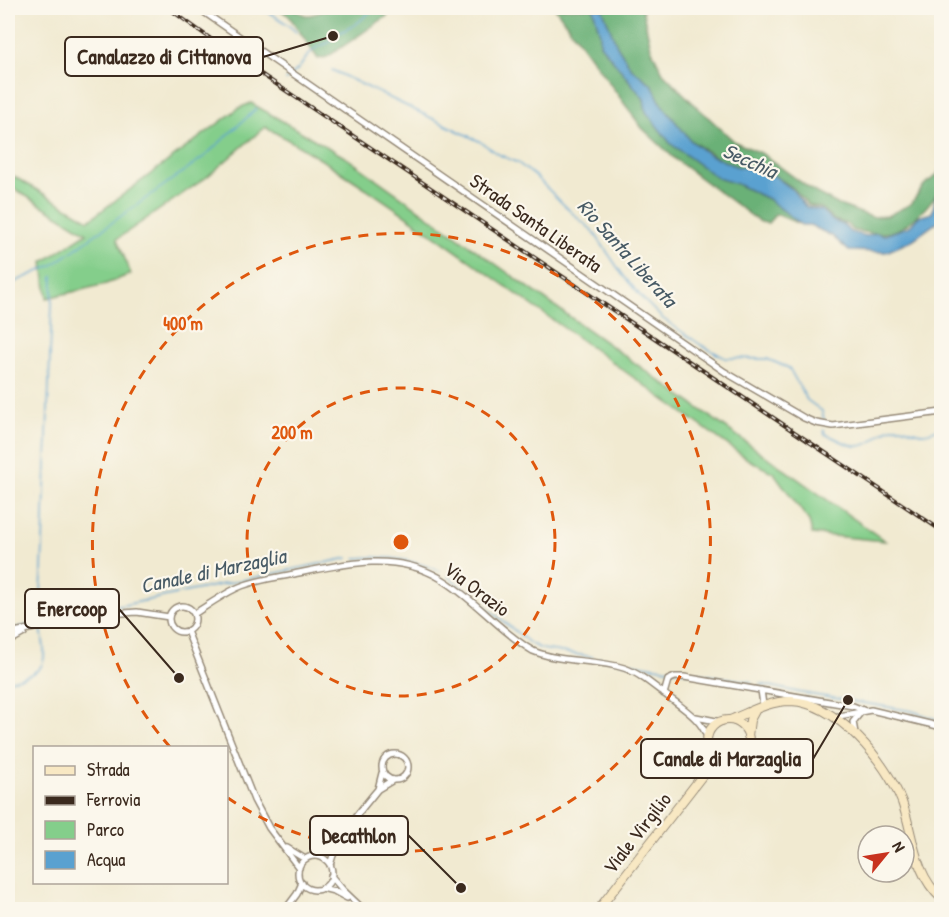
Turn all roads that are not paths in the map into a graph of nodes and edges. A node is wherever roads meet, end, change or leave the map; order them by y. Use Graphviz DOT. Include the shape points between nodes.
graph roads {
  1 [pos="198,8"];
  2 [pos="942,412"];
  3 [pos="194,614"];
  4 [pos="169,617"];
  5 [pos="33,630"];
  6 [pos="187,632"];
  7 [pos="8,633"];
  8 [pos="8,642"];
  9 [pos="761,690"];
  10 [pos="664,694"];
  11 [pos="759,707"];
  12 [pos="863,710"];
  13 [pos="694,716"];
  14 [pos="834,717"];
  15 [pos="725,721"];
  16 [pos="942,727"];
  17 [pos="748,736"];
  18 [pos="708,737"];
  19 [pos="856,737"];
  20 [pos="709,750"];
  21 [pos="724,762"];
  22 [pos="382,771"];
  23 [pos="702,776"];
  24 [pos="393,780"];
  25 [pos="378,789"];
  26 [pos="342,837"];
  27 [pos="283,845"];
  28 [pos="316,856"];
  29 [pos="305,859"];
  30 [pos="330,865"];
  31 [pos="299,868"];
  32 [pos="332,876"];
  33 [pos="302,883"];
  34 [pos="322,888"];
  35 [pos="311,889"];
  36 [pos="942,898"];
  37 [pos="292,901"];
  38 [pos="354,902"];
  39 [pos="285,909"];
  40 [pos="364,909"];
  41 [pos="598,909"];
  1 -- 2 [label="street, Strada Santa Liberata" via="725,372 804,418 833,426"];
  3 -- 4 [label="street" via="180,607"];
  3 -- 6 [label="street" via="195,622"];
  3 -- 10 [label="street, Via Orazio" via="236,589 270,579 353,562 412,566 455,588 533,651 626,669"];
  4 -- 5 [label="street" via="128,612"];
  4 -- 6 [label="street" via="172,628"];
  5 -- 7 [label="street"];
  5 -- 8 [label="street"];
  6 -- 27 [label="street" via="247,785 265,821"];
  9 -- 10 [label="street" via="675,677 666,682"];
  9 -- 11 [label="street"];
  9 -- 12 [label="street"];
  10 -- 13 [label="street, Via Orazio"];
  11 -- 14 [label="street" via="802,702"];
  11 -- 15 [label="street"];
  11 -- 17 [label="street" via="750,720"];
  12 -- 14 [label="street"];
  12 -- 16 [label="street"];
  12 -- 19 [label="street" via="854,722"];
  13 -- 15 [label="street, Via Orazio"];
  13 -- 18 [label="street, Via Orazio"];
  14 -- 19 [label="street"];
  15 -- 17 [label="street" via="743,727"];
  15 -- 18 [label="street" via="711,729"];
  17 -- 21 [label="street" via="742,757"];
  18 -- 20 [label="street"];
  19 -- 36 [label="street" via="875,756 894,786 921,872"];
  20 -- 21 [label="street"];
  20 -- 23 [label="street, Viale Virgilio"];
  21 -- 23 [label="street, Viale Virgilio"];
  22 -- 24 [label="street"];
  22 -- 24 [label="street" via="387,756 403,756 408,771"];
  22 -- 25 [label="street"];
  23 -- 41 [label="street, Viale Virgilio"];
  24 -- 25 [label="street"];
  25 -- 26 [label="street"];
  26 -- 28 [label="street"];
  26 -- 30 [label="street"];
  27 -- 29 [label="street"];
  27 -- 31 [label="street"];
  28 -- 29 [label="street"];
  28 -- 30 [label="street"];
  29 -- 31 [label="street"];
  30 -- 32 [label="street"];
  31 -- 33 [label="street"];
  32 -- 34 [label="street"];
  32 -- 38 [label="street"];
  33 -- 35 [label="street"];
  33 -- 37 [label="street"];
  34 -- 35 [label="street"];
  34 -- 38 [label="street"];
  35 -- 37 [label="street"];
  37 -- 39 [label="street"];
  38 -- 40 [label="street"];
}
